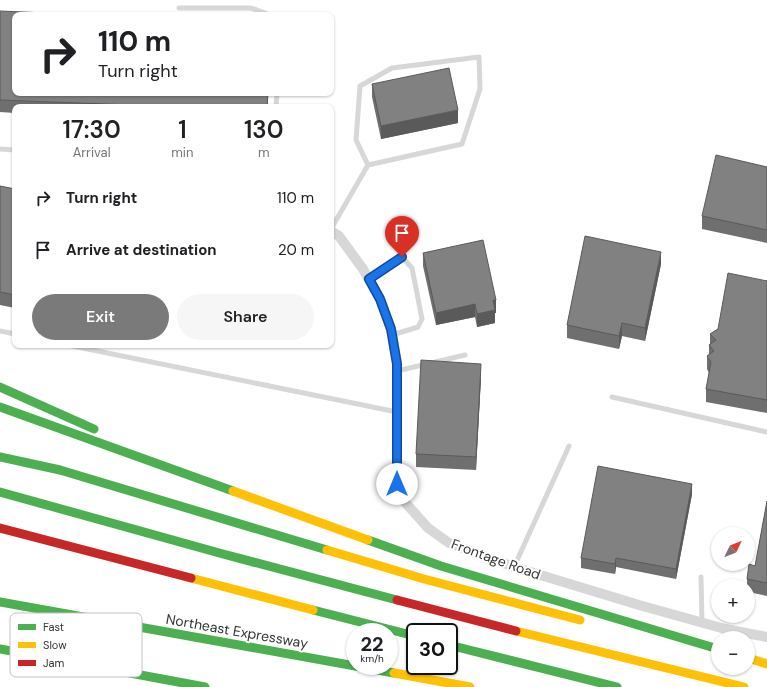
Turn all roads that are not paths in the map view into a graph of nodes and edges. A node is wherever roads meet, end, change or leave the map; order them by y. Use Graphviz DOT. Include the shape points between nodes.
graph roads {
  1 [pos="179,8"];
  2 [pos="262,12"];
  3 [pos="0,149"];
  4 [pos="12,150"];
  5 [pos="368,165"];
  6 [pos="334,225"];
  7 [pos="334,232"];
  8 [pos="369,279"];
  9 [pos="0,331"];
  10 [pos="12,333"];
  11 [pos="392,335"];
  12 [pos="83,348"];
  13 [pos="465,355"];
  14 [pos="397,371"];
  15 [pos="0,386"];
  16 [pos="612,397"];
  17 [pos="0,407"];
  18 [pos="397,412"];
  19 [pos="100,431"];
  20 [pos="767,432"];
  21 [pos="121,441"];
  22 [pos="569,446"];
  23 [pos="0,457"];
  24 [pos="221,486"];
  25 [pos="0,492"];
  26 [pos="0,528"];
  27 [pos="514,567"];
  28 [pos="701,577"];
  29 [pos="0,602"];
  30 [pos="61,613"];
  31 [pos="588,622"];
  32 [pos="702,622"];
  33 [pos="142,628"];
  34 [pos="627,631"];
  35 [pos="406,634"];
  36 [pos="767,637"];
  37 [pos="458,646"];
  38 [pos="711,647"];
  39 [pos="0,649"];
  40 [pos="10,651"];
  41 [pos="10,651"];
  42 [pos="711,651"];
  43 [pos="0,653"];
  44 [pos="755,661"];
  45 [pos="767,664"];
  46 [pos="142,675"];
  47 [pos="205,687"];
  48 [pos="470,687"];
  49 [pos="617,687"];
  50 [pos="744,687"];
  1 -- 2 [label="lane" via="250,8"];
  3 -- 4 [label="lane"];
  5 -- 5 [label="lane" via="462,144 480,89 479,56 392,68 360,86 356,140"];
  5 -- 6 [label="lane"];
  7 -- 8 [label="street, Frontage Road"];
  8 -- 11 [label="street, Frontage Road" via="380,299"];
  8 -- 11 [label="lane" via="402,257 412,268 422,319 418,327"];
  9 -- 10 [label="lane"];
  11 -- 14 [label="street, Frontage Road"];
  12 -- 18 [label="lane"];
  13 -- 14 [label="lane"];
  14 -- 18 [label="street, Frontage Road"];
  15 -- 19 [label="highway"];
  16 -- 20 [label="lane"];
  17 -- 24 [label="highway"];
  18 -- 27 [label="street, Frontage Road" via="397,484 403,500 428,528 449,543"];
  21 -- 24 [label="highway"];
  22 -- 27 [label="lane"];
  23 -- 31 [label="highway" via="60,470 424,579"];
  24 -- 38 [label="highway" via="441,566"];
  25 -- 50 [label="highway" via="456,616"];
  26 -- 35 [label="highway"];
  27 -- 32 [label="street, Frontage Road"];
  28 -- 32 [label="lane"];
  29 -- 30 [label="highway, Northeast Expressway"];
  32 -- 36 [label="street, Frontage Road"];
  33 -- 48 [label="highway, Northeast Expressway"];
  34 -- 42 [label="highway"];
  37 -- 49 [label="highway"];
  39 -- 40 [label="highway"];
  41 -- 43 [label="highway"];
  44 -- 45 [label="highway"];
  46 -- 47 [label="highway"];
}
